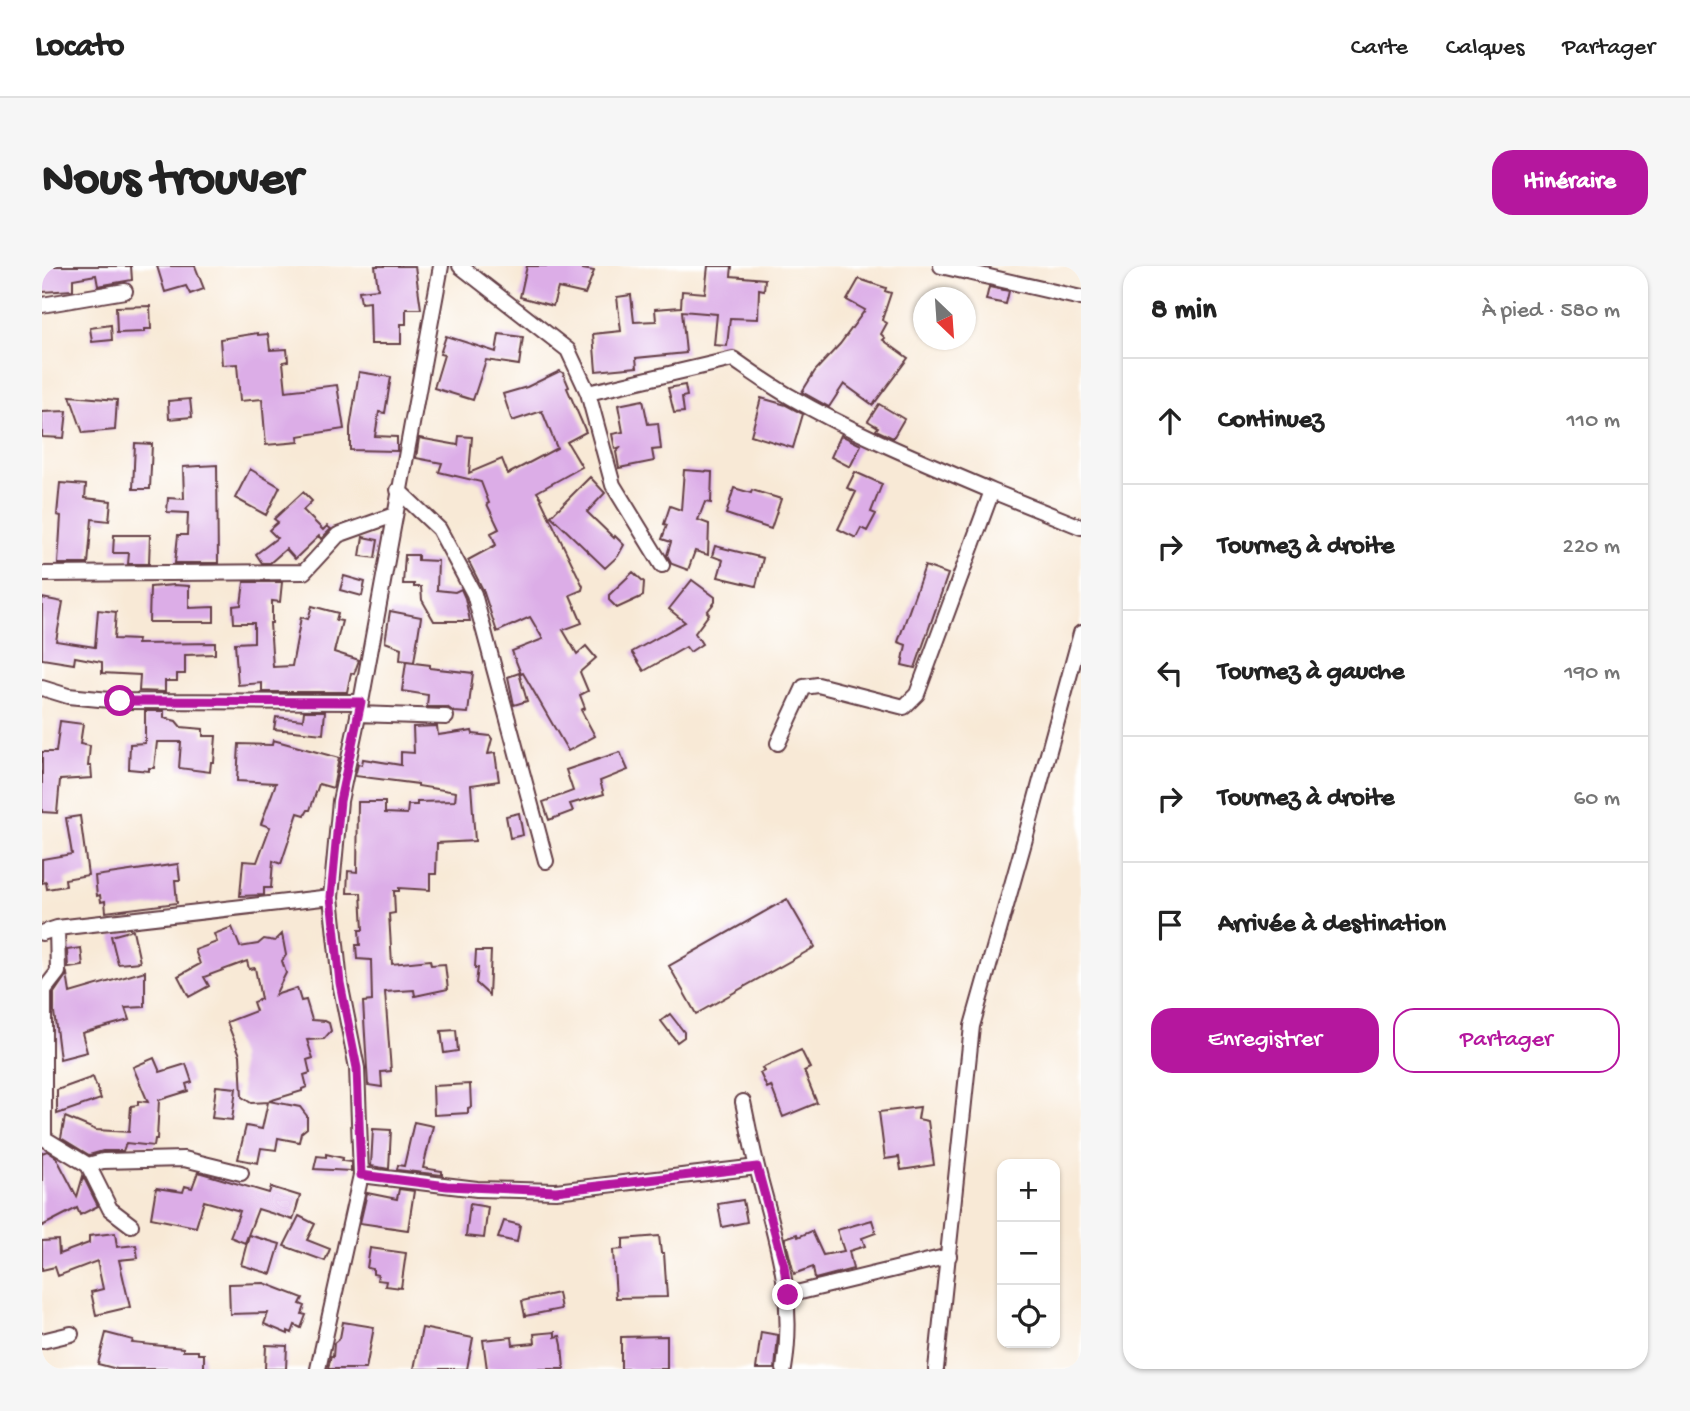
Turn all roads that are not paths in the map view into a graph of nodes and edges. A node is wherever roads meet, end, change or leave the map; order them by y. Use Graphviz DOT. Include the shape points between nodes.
graph roads {
  1 [pos="442,266"];
  2 [pos="460,266"];
  3 [pos="941,266"];
  4 [pos="125,291"];
  5 [pos="1081,298"];
  6 [pos="42,305"];
  7 [pos="588,393"];
  8 [pos="398,490"];
  9 [pos="992,491"];
  10 [pos="394,515"];
  11 [pos="1081,527"];
  12 [pos="662,565"];
  13 [pos="42,574"];
  14 [pos="1081,633"];
  15 [pos="42,688"];
  16 [pos="359,708"];
  17 [pos="446,717"];
  18 [pos="778,743"];
  19 [pos="546,860"];
  20 [pos="331,897"];
  21 [pos="57,928"];
  22 [pos="42,933"];
  23 [pos="743,1102"];
  24 [pos="43,1137"];
  25 [pos="88,1165"];
  26 [pos="757,1167"];
  27 [pos="241,1173"];
  28 [pos="361,1175"];
  29 [pos="131,1225"];
  30 [pos="949,1256"];
  31 [pos="788,1295"];
  32 [pos="71,1334"];
  33 [pos="42,1341"];
  34 [pos="318,1369"];
  35 [pos="784,1369"];
  36 [pos="936,1369"];
  1 -- 8 [label="street"];
  2 -- 7 [label="street" via="568,350"];
  3 -- 5 [label="street"];
  4 -- 6 [label="street"];
  7 -- 9 [label="street" via="733,359 790,397"];
  7 -- 12 [label="street" via="613,485"];
  8 -- 10 [label="street"];
  8 -- 19 [label="street" via="439,529 474,594"];
  9 -- 11 [label="street"];
  9 -- 18 [label="street" via="917,694 904,707 818,685 804,687"];
  10 -- 13 [label="street" via="338,535 304,572"];
  10 -- 16 [label="street"];
  14 -- 30 [label="street" via="971,1026"];
  15 -- 16 [label="street" via="68,696 120,701"];
  16 -- 17 [label="street"];
  16 -- 20 [label="street" via="340,801"];
  20 -- 21 [label="street"];
  20 -- 28 [label="street" via="340,983 357,1068"];
  21 -- 22 [label="street"];
  21 -- 24 [label="street" via="58,972 44,990"];
  23 -- 26 [label="street"];
  24 -- 25 [label="street"];
  25 -- 27 [label="street" via="184,1159"];
  25 -- 29 [label="street" via="110,1209"];
  26 -- 28 [label="street" via="556,1191 447,1186"];
  26 -- 31 [label="street"];
  28 -- 34 [label="street"];
  30 -- 31 [label="street"];
  30 -- 36 [label="street"];
  31 -- 35 [label="street"];
  32 -- 33 [label="street"];
}
